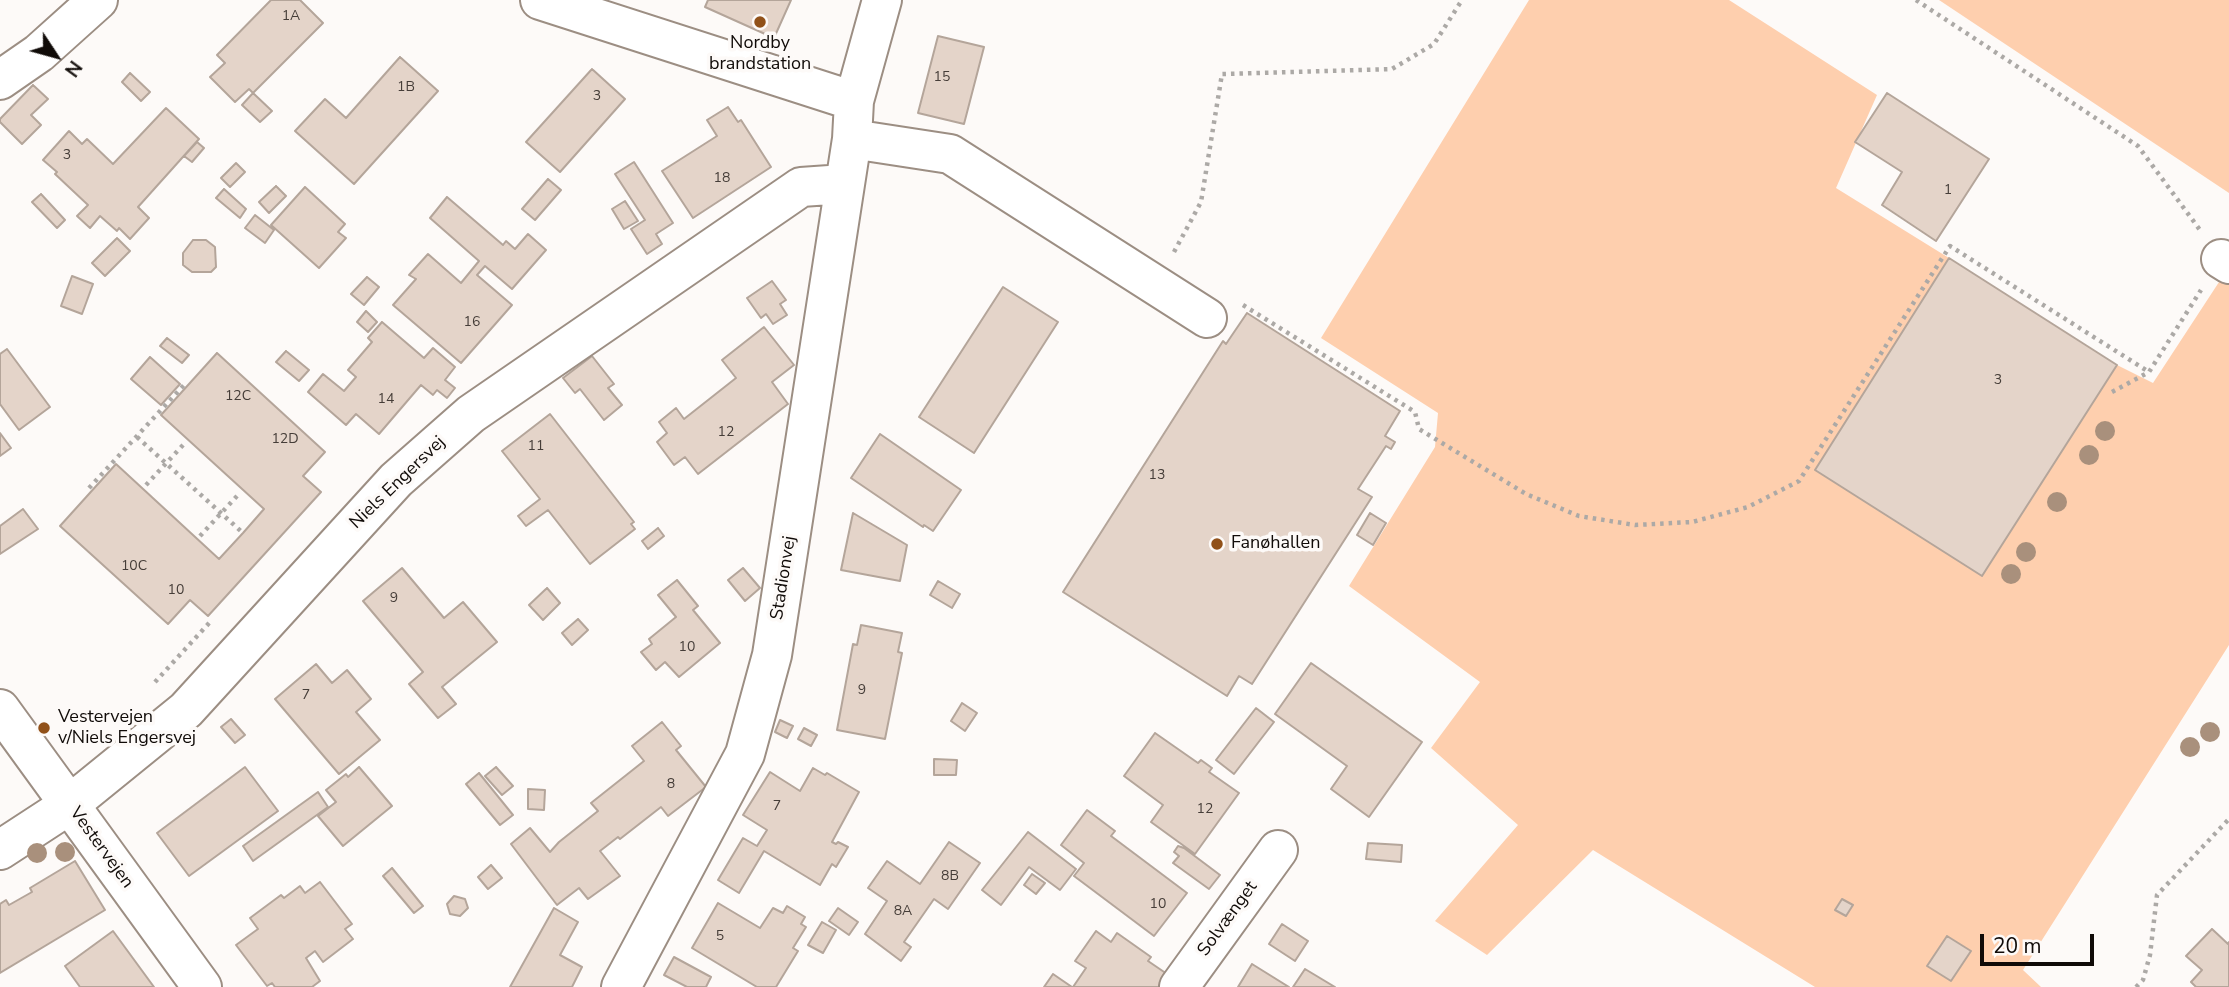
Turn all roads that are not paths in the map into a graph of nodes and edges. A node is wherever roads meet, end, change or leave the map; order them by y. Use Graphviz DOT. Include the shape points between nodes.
graph roads {
  1 [pos="98,0"];
  2 [pos="540,0"];
  3 [pos="882,0"];
  4 [pos="0,80"];
  5 [pos="854,101"];
  6 [pos="852,139"];
  7 [pos="844,184"];
  8 [pos="1208,318"];
  9 [pos="0,709"];
  10 [pos="69,805"];
  11 [pos="0,850"];
  12 [pos="1278,850"];
  13 [pos="202,987"];
  14 [pos="621,987"];
  15 [pos="1179,987"];
  1 -- 4 [label="street" via="39,53"];
  2 -- 5 [label="street"];
  3 -- 5 [label="street, Stadionvej"];
  5 -- 6 [label="street, Stadionvej"];
  6 -- 7 [label="street, Stadionvej"];
  6 -- 8 [label="street" via="950,154"];
  7 -- 10 [label="street, Niels Engersvej" via="801,187 471,414 396,480 186,710"];
  7 -- 14 [label="street, Stadionvej" via="772,654 745,754"];
  9 -- 10 [label="street, Vestervejen"];
  10 -- 11 [label="street, Niels Engersvej"];
  10 -- 13 [label="street, Vestervejen"];
  12 -- 15 [label="street, Solvænget"];
}
